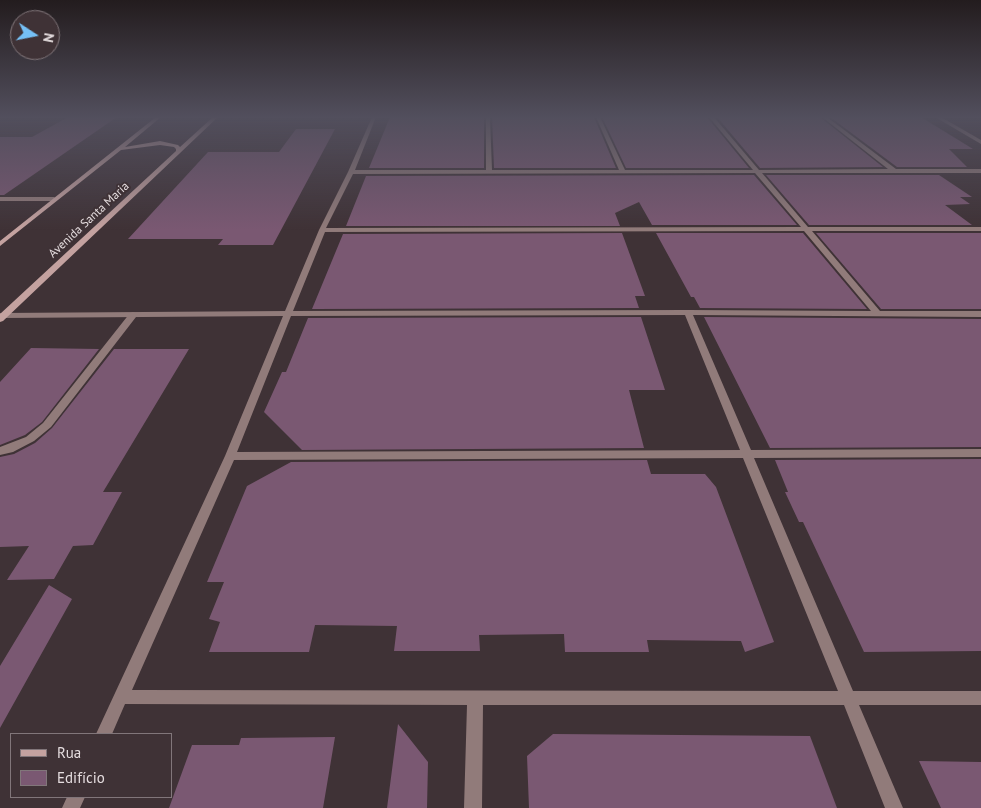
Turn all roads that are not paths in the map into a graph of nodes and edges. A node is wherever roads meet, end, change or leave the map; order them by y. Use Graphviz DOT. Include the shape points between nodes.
graph roads {
  1 [pos="112,155"];
  2 [pos="176,155"];
  3 [pos="359,155"];
  4 [pos="489,155"];
  5 [pos="615,155"];
  6 [pos="745,155"];
  7 [pos="873,155"];
  8 [pos="759,171"];
  9 [pos="894,171"];
  10 [pos="981,171"];
  11 [pos="352,172"];
  12 [pos="490,172"];
  13 [pos="623,172"];
  14 [pos="0,199"];
  15 [pos="54,200"];
  16 [pos="807,228"];
  17 [pos="981,229"];
  18 [pos="322,230"];
  19 [pos="0,244"];
  20 [pos="688,312"];
  21 [pos="289,314"];
  22 [pos="878,314"];
  23 [pos="981,314"];
  24 [pos="133,315"];
  25 [pos="2,317"];
  26 [pos="0,451"];
  27 [pos="747,453"];
  28 [pos="981,453"];
  29 [pos="230,456"];
  30 [pos="121,697"];
  31 [pos="475,698"];
  32 [pos="847,698"];
  33 [pos="981,698"];
  34 [pos="104,733"];
  35 [pos="473,808"];
  36 [pos="894,808"];
  1 -- 15 [label="main road"];
  2 -- 25 [label="main road, Avenida Santa Maria"];
  3 -- 11 [label="street"];
  4 -- 12 [label="street"];
  5 -- 13 [label="street"];
  6 -- 8 [label="street"];
  7 -- 9 [label="street"];
  8 -- 9 [label="street"];
  8 -- 13 [label="street"];
  8 -- 16 [label="street"];
  9 -- 10 [label="street"];
  11 -- 12 [label="street"];
  11 -- 18 [label="street"];
  12 -- 13 [label="street"];
  14 -- 15 [label="street"];
  15 -- 19 [label="main road"];
  16 -- 17 [label="street"];
  16 -- 18 [label="street"];
  16 -- 22 [label="street"];
  18 -- 21 [label="street"];
  20 -- 21 [label="street"];
  20 -- 22 [label="street"];
  20 -- 27 [label="street"];
  21 -- 24 [label="street"];
  21 -- 29 [label="street"];
  22 -- 23 [label="street"];
  24 -- 25 [label="street"];
  24 -- 26 [label="street" via="46,425 30,439"];
  27 -- 28 [label="street"];
  27 -- 29 [label="street"];
  27 -- 32 [label="street"];
  29 -- 30 [label="street"];
  30 -- 31 [label="street"];
  30 -- 34 [label="street"];
  31 -- 32 [label="street"];
  31 -- 35 [label="street"];
  32 -- 33 [label="street"];
  32 -- 36 [label="street"];
}
